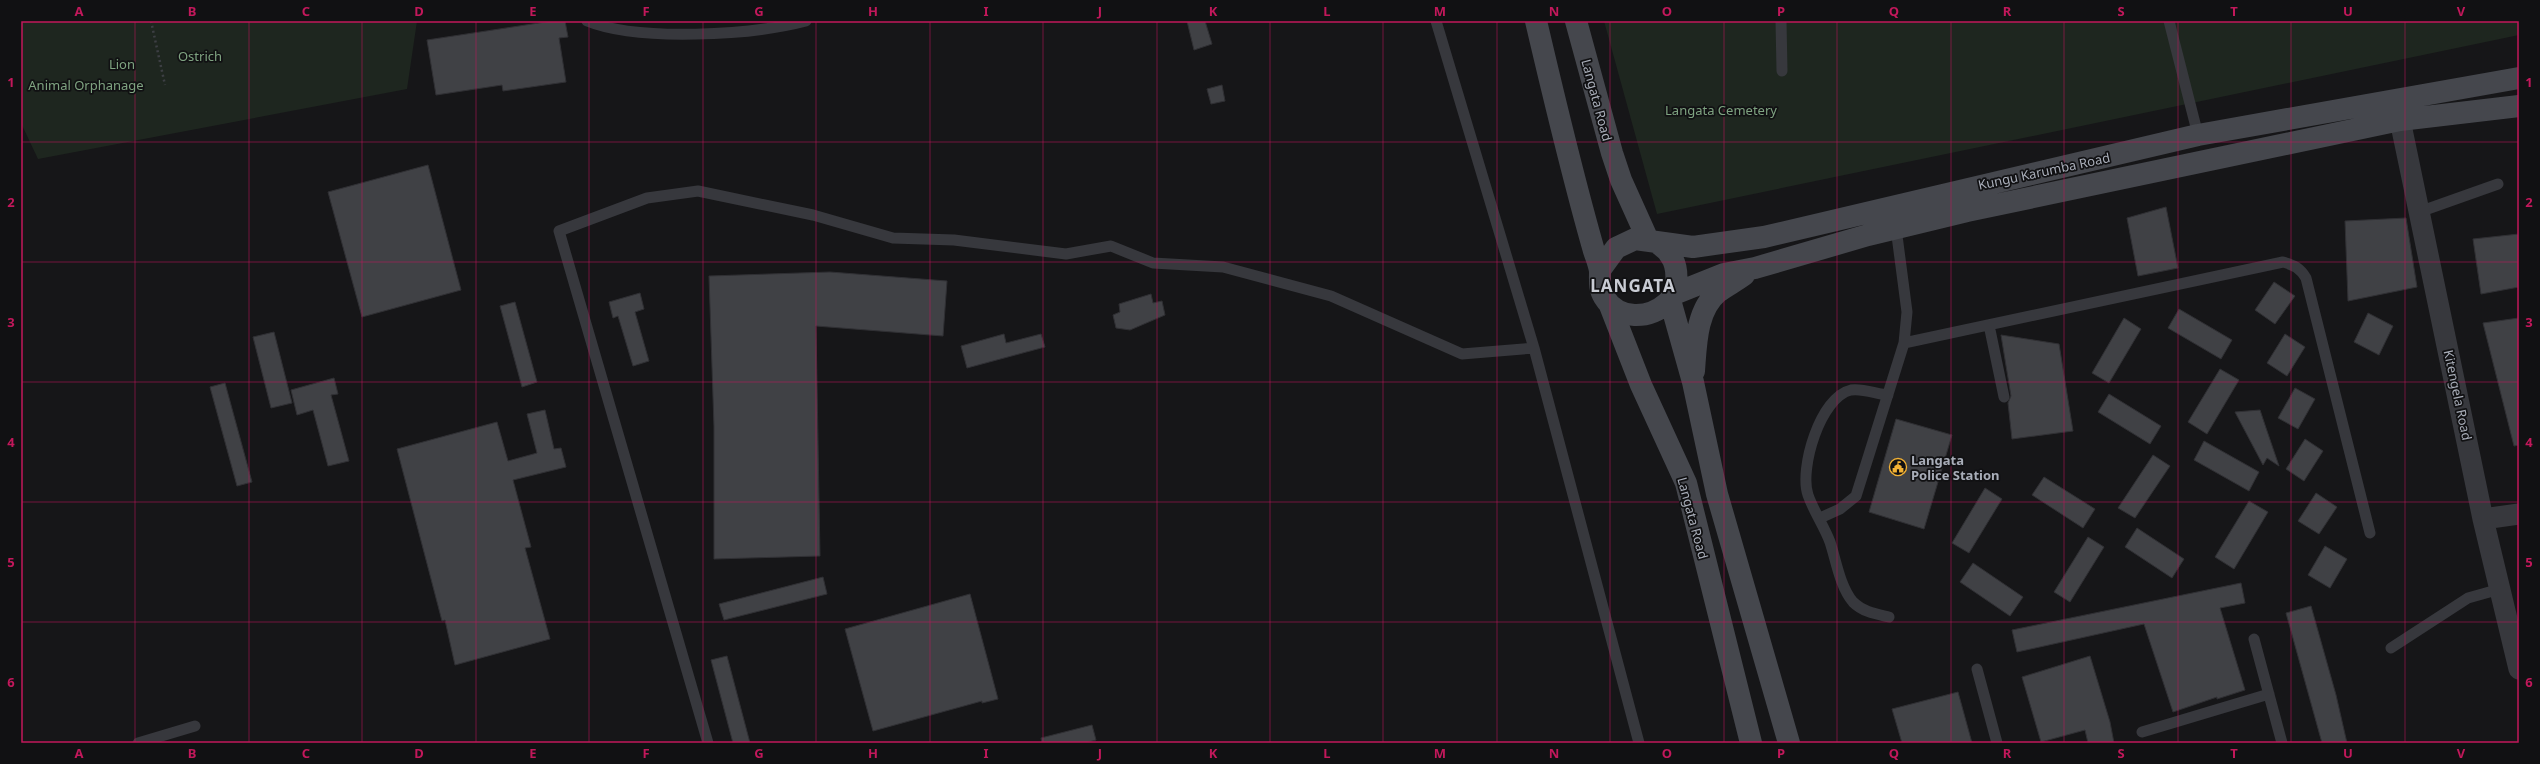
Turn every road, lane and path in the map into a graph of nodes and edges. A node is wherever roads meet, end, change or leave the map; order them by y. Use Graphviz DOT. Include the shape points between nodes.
graph roads {
  1 [pos="151,21"];
  2 [pos="587,21"];
  3 [pos="806,21"];
  4 [pos="1436,21"];
  5 [pos="1536,21"];
  6 [pos="1576,21"];
  7 [pos="1781,21"];
  8 [pos="2169,21"];
  9 [pos="1782,71"];
  10 [pos="2519,78"];
  11 [pos="165,85"];
  12 [pos="2396,98"];
  13 [pos="2519,106"];
  14 [pos="2400,120"];
  15 [pos="2198,135"];
  16 [pos="2498,184"];
  17 [pos="2420,212"];
  18 [pos="1896,228"];
  19 [pos="1654,242"];
  20 [pos="1755,268"];
  21 [pos="1600,270"];
  22 [pos="1672,297"];
  23 [pos="1609,303"];
  24 [pos="1989,325"];
  25 [pos="1904,343"];
  26 [pos="1534,348"];
  27 [pos="1693,382"];
  28 [pos="1888,395"];
  29 [pos="2004,397"];
  30 [pos="2519,514"];
  31 [pos="1820,518"];
  32 [pos="2483,519"];
  33 [pos="2370,532"];
  34 [pos="2500,589"];
  35 [pos="1889,617"];
  36 [pos="2254,639"];
  37 [pos="2391,648"];
  38 [pos="1977,669"];
  39 [pos="2519,670"];
  40 [pos="2269,694"];
  41 [pos="195,726"];
  42 [pos="2142,732"];
  43 [pos="138,743"];
  44 [pos="708,743"];
  45 [pos="1639,743"];
  46 [pos="1751,743"];
  47 [pos="1790,743"];
  48 [pos="1997,743"];
  49 [pos="2282,743"];
  1 -- 11 [label="path"];
  2 -- 3 [label="lane" via="625,31 692,34 736,32"];
  4 -- 26 [label="lane"];
  5 -- 21 [label="main road" via="1560,127"];
  6 -- 19 [label="main road, Langata Road" via="1621,180"];
  7 -- 9 [label="lane"];
  8 -- 15 [label="lane"];
  10 -- 12 [label="main road, Kungu Karumba Road"];
  12 -- 14 [label="main road"];
  12 -- 15 [label="main road, Kungu Karumba Road"];
  13 -- 14 [label="main road"];
  14 -- 17 [label="street, Kitengela Road"];
  14 -- 18 [label="main road"];
  15 -- 19 [label="main road, Kungu Karumba Road" via="1764,237 1693,247"];
  16 -- 17 [label="lane"];
  17 -- 32 [label="street, Kitengela Road"];
  18 -- 20 [label="main road"];
  18 -- 25 [label="lane" via="1907,312"];
  19 -- 21 [label="main road" via="1635,239 1616,248"];
  19 -- 22 [label="main road" via="1670,255 1676,267"];
  20 -- 22 [label="main road" via="1724,274"];
  20 -- 27 [label="main road" via="1717,293 1702,316 1696,340"];
  21 -- 23 [label="main road" via="1601,289"];
  22 -- 23 [label="main road" via="1659,310 1633,315 1619,312"];
  22 -- 27 [label="main road"];
  23 -- 46 [label="main road, Langata Road" via="1641,384 1686,483"];
  24 -- 25 [label="lane"];
  24 -- 29 [label="lane"];
  24 -- 33 [label="lane" via="2283,262 2294,265 2302,270 2306,278"];
  25 -- 28 [label="lane"];
  26 -- 44 [label="lane" via="1462,354 1331,296 1223,267 1153,263 1111,246 1066,254 954,240 893,238 813,215 698,191 647,198 559,231"];
  26 -- 45 [label="lane"];
  27 -- 47 [label="main road" via="1717,494"];
  28 -- 31 [label="lane" via="1856,496 1840,509"];
  28 -- 31 [label="lane" via="1851,390 1831,403 1820,420 1808,457 1807,494"];
  30 -- 32 [label="street"];
  31 -- 35 [label="lane" via="1852,601 1872,613"];
  32 -- 34 [label="street, Kitengela Road"];
  34 -- 37 [label="lane" via="2468,598"];
  34 -- 39 [label="street, Kitengela Road"];
  36 -- 40 [label="lane"];
  38 -- 48 [label="lane"];
  40 -- 42 [label="lane"];
  40 -- 49 [label="lane"];
  41 -- 43 [label="lane"];
}
